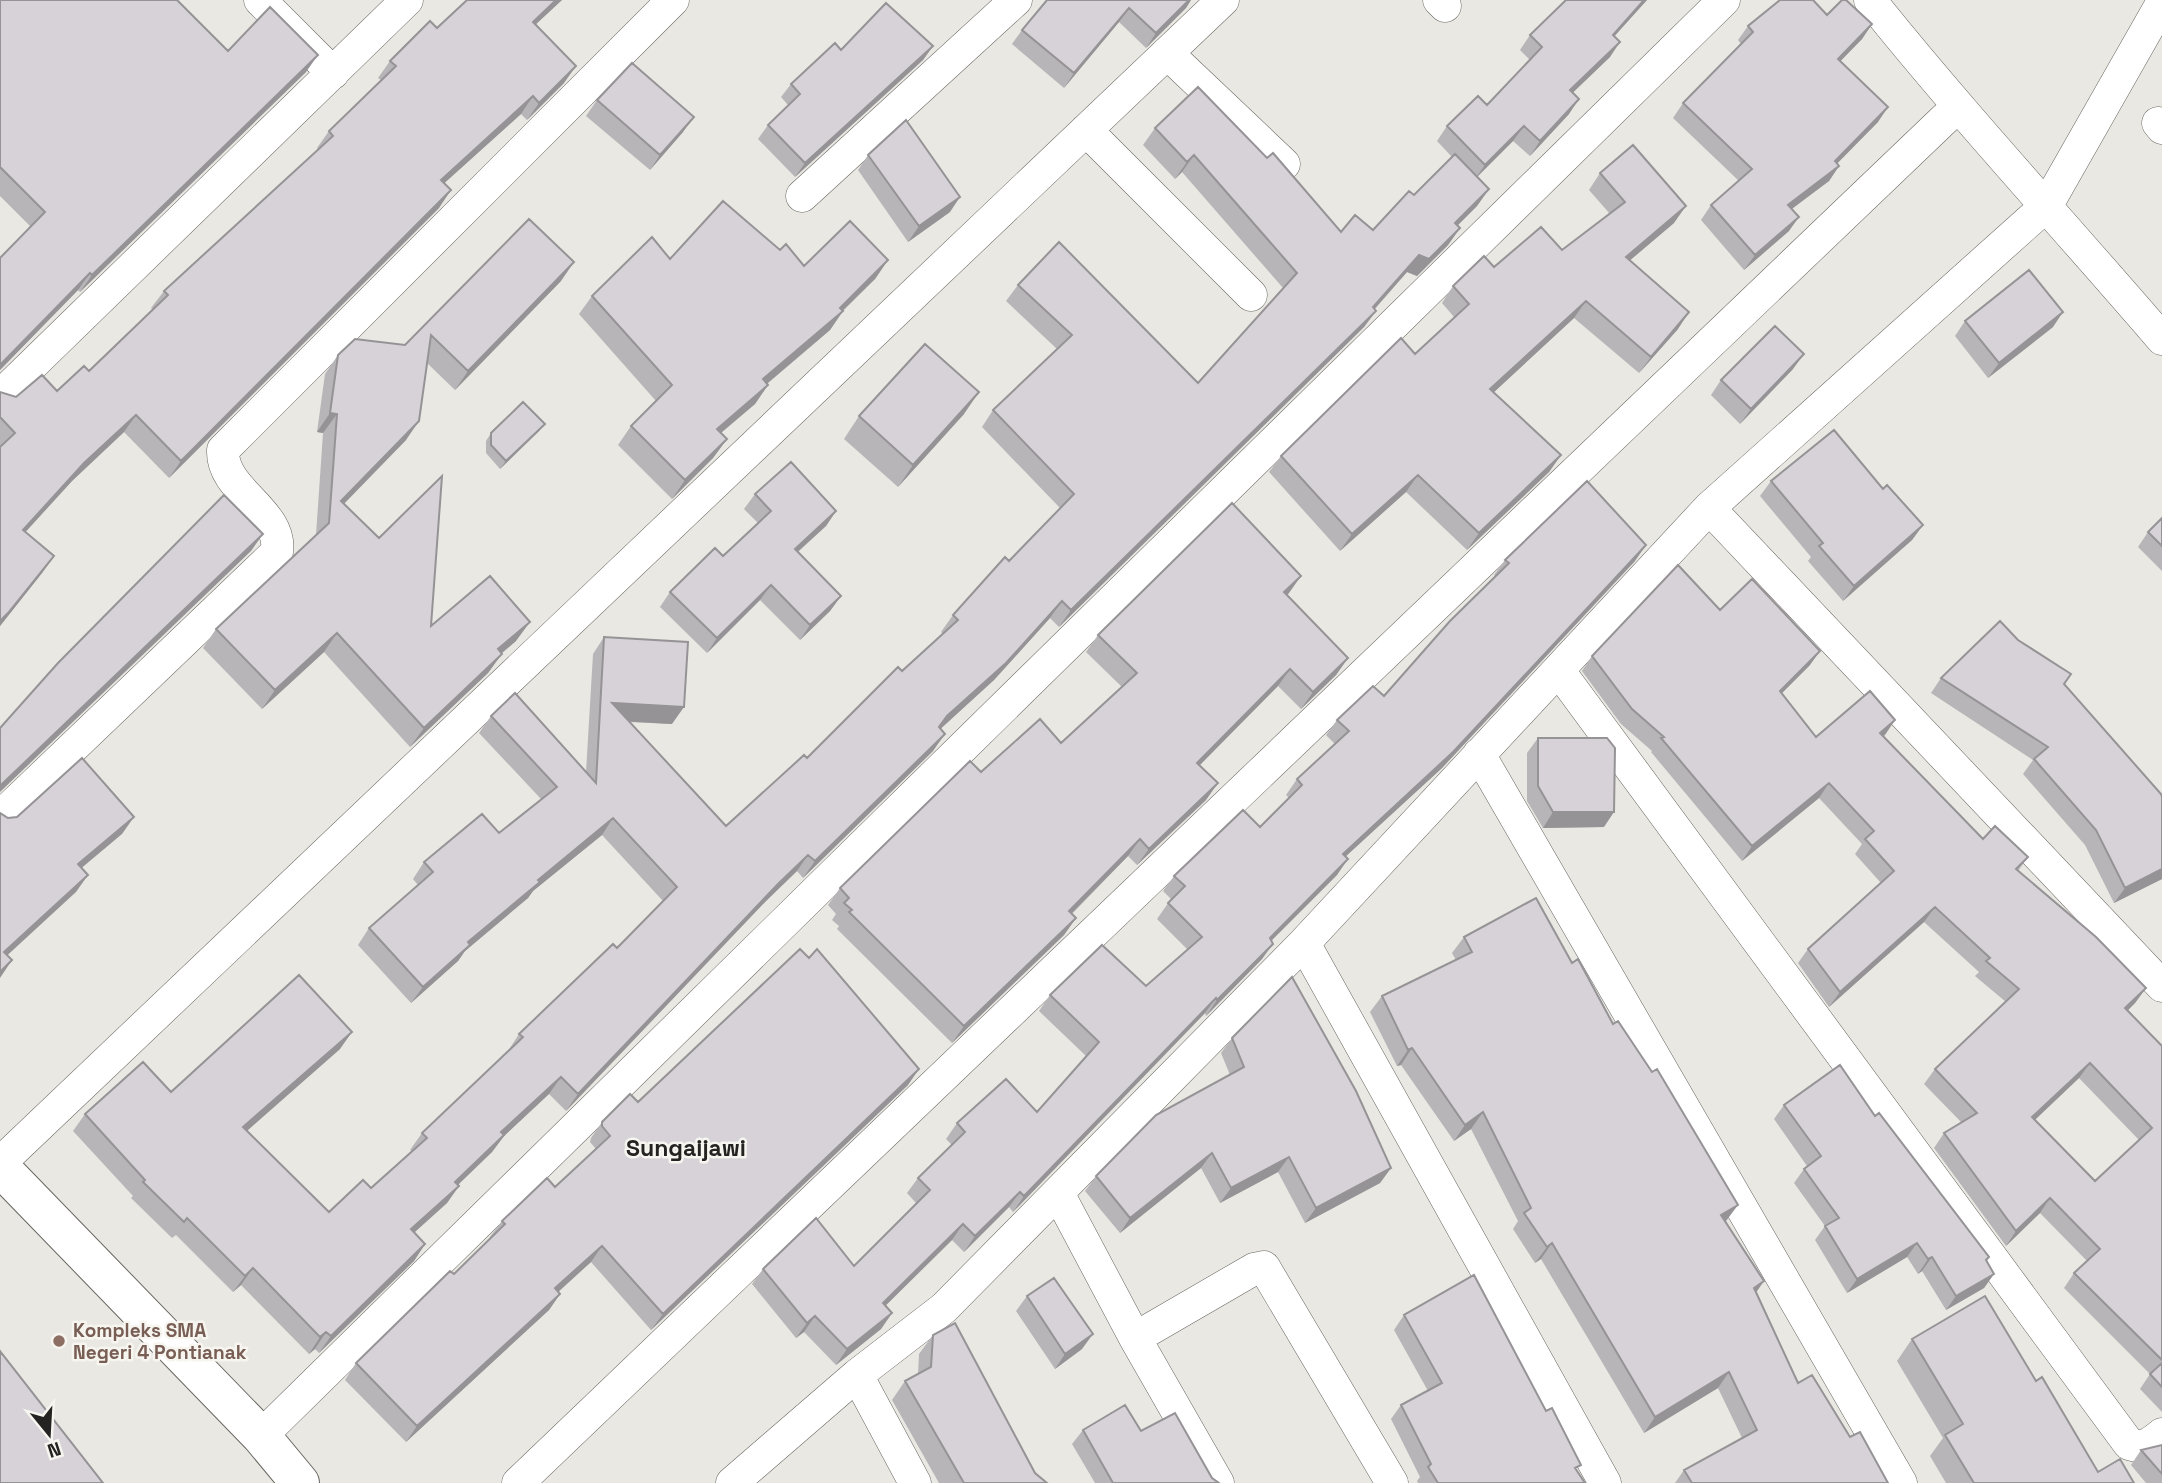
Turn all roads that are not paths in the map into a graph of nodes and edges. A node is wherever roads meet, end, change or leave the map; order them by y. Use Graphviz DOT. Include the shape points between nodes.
graph roads {
  1 [pos="260,0"];
  2 [pos="407,0"];
  3 [pos="673,0"];
  4 [pos="1016,0"];
  5 [pos="1223,0"];
  6 [pos="1724,0"];
  7 [pos="1870,0"];
  8 [pos="2162,3"];
  9 [pos="1167,53"];
  10 [pos="333,73"];
  11 [pos="1956,108"];
  12 [pos="1086,130"];
  13 [pos="1284,164"];
  14 [pos="802,196"];
  15 [pos="2047,205"];
  16 [pos="1251,295"];
  17 [pos="2162,339"];
  18 [pos="0,396"];
  19 [pos="1709,508"];
  20 [pos="1559,671"];
  21 [pos="1479,754"];
  22 [pos="0,817"];
  23 [pos="1304,943"];
  24 [pos="2162,986"];
  25 [pos="2,1172"];
  26 [pos="1058,1193"];
  27 [pos="1135,1338"];
  28 [pos="857,1375"];
  29 [pos="2162,1434"];
  30 [pos="261,1436"];
  31 [pos="300,1483"];
  32 [pos="518,1483"];
  33 [pos="732,1483"];
  34 [pos="915,1483"];
  35 [pos="1218,1483"];
  36 [pos="1392,1483"];
  37 [pos="1605,1483"];
  38 [pos="1901,1483"];
  1 -- 10 [label="street"];
  2 -- 10 [label="street"];
  3 -- 22 [label="street" via="223,450 222,461 229,473 279,541 277,552"];
  4 -- 14 [label="street"];
  5 -- 9 [label="street"];
  6 -- 30 [label="street"];
  7 -- 11 [label="street"];
  8 -- 15 [label="street"];
  9 -- 12 [label="street"];
  9 -- 13 [label="street"];
  10 -- 18 [label="street"];
  11 -- 15 [label="street"];
  11 -- 32 [label="street"];
  12 -- 16 [label="street"];
  12 -- 25 [label="street"];
  15 -- 17 [label="street"];
  15 -- 19 [label="street"];
  19 -- 20 [label="street"];
  19 -- 24 [label="street"];
  20 -- 21 [label="street"];
  20 -- 29 [label="street" via="2129,1444 2139,1447"];
  21 -- 23 [label="street"];
  21 -- 38 [label="street"];
  23 -- 26 [label="street"];
  23 -- 37 [label="street"];
  25 -- 30 [label="street"];
  26 -- 27 [label="street"];
  26 -- 28 [label="street" via="950,1320"];
  27 -- 35 [label="street"];
  27 -- 36 [label="street" via="1264,1267"];
  28 -- 33 [label="street"];
  28 -- 34 [label="street"];
  30 -- 31 [label="street"];
}
